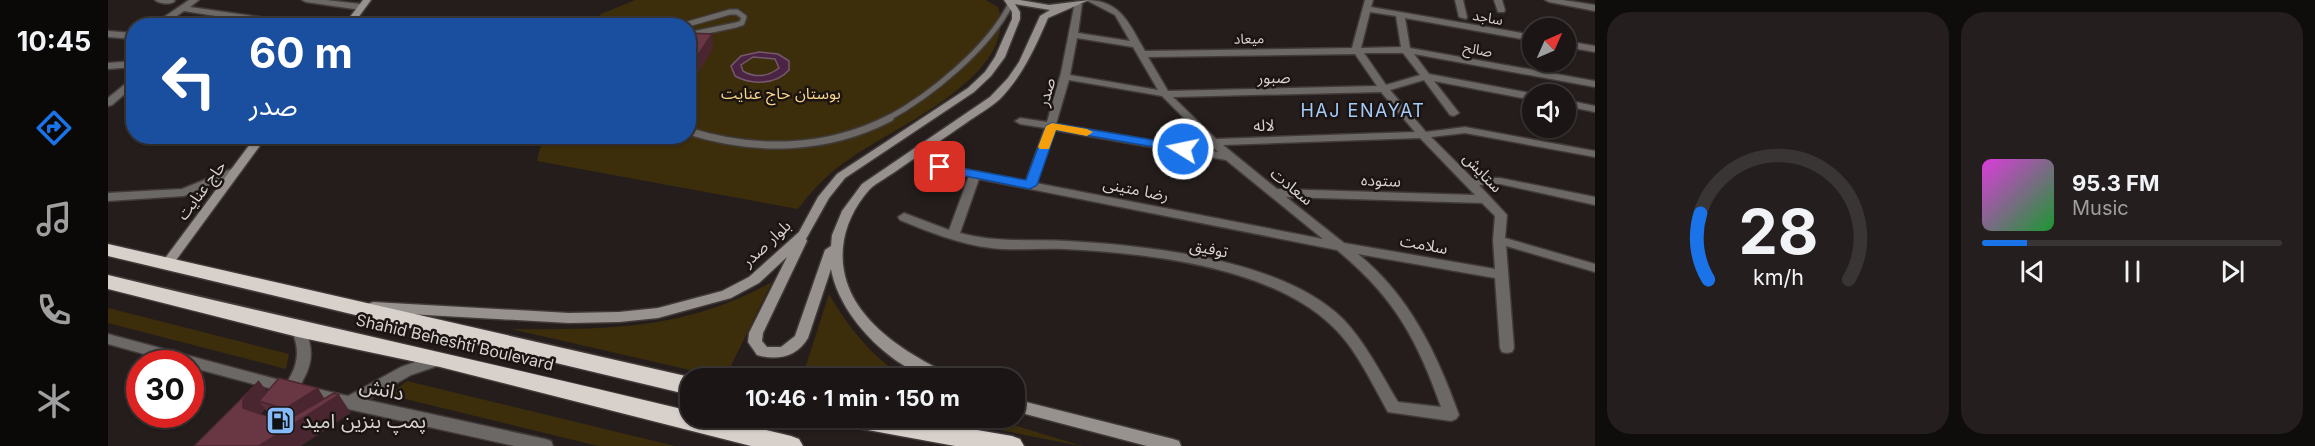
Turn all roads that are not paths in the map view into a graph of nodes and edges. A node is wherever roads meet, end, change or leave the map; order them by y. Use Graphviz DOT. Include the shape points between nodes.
graph roads {
  1 [pos="159,0"];
  2 [pos="195,0"];
  3 [pos="306,0"];
  4 [pos="1459,0"];
  5 [pos="1497,0"];
  6 [pos="1549,0"];
  7 [pos="171,1"];
  8 [pos="1011,1"];
  9 [pos="1084,1"];
  10 [pos="1561,1"];
  11 [pos="364,4"];
  12 [pos="1368,4"];
  13 [pos="1064,7"];
  14 [pos="182,8"];
  15 [pos="1595,8"];
  16 [pos="1501,10"];
  17 [pos="1400,16"];
  18 [pos="1463,17"];
  19 [pos="167,18"];
  20 [pos="248,18"];
  21 [pos="353,18"];
  22 [pos="696,22"];
  23 [pos="108,34"];
  24 [pos="696,34"];
  25 [pos="126,35"];
  26 [pos="1074,35"];
  27 [pos="1522,36"];
  28 [pos="1576,46"];
  29 [pos="1141,49"];
  30 [pos="1356,49"];
  31 [pos="1595,49"];
  32 [pos="1406,50"];
  33 [pos="126,65"];
  34 [pos="108,66"];
  35 [pos="1425,76"];
  36 [pos="1065,77"];
  37 [pos="1595,84"];
  38 [pos="126,87"];
  39 [pos="1384,89"];
  40 [pos="1165,94"];
  41 [pos="1522,95"];
  42 [pos="108,103"];
  43 [pos="1576,105"];
  44 [pos="1595,109"];
  45 [pos="1454,113"];
  46 [pos="1020,121"];
  47 [pos="1052,126"];
  48 [pos="696,133"];
  49 [pos="1423,135"];
  50 [pos="1214,142"];
  51 [pos="255,144"];
  52 [pos="1595,154"];
  53 [pos="1229,157"];
  54 [pos="923,164"];
  55 [pos="236,170"];
  56 [pos="975,174"];
  57 [pos="1471,182"];
  58 [pos="1030,185"];
  59 [pos="1275,193"];
  60 [pos="108,197"];
  61 [pos="1487,199"];
  62 [pos="1595,201"];
  63 [pos="904,217"];
  64 [pos="804,234"];
  65 [pos="953,235"];
  66 [pos="1499,240"];
  67 [pos="835,241"];
  68 [pos="1341,247"];
  69 [pos="108,250"];
  70 [pos="167,264"];
  71 [pos="1595,268"];
  72 [pos="1502,275"];
  73 [pos="108,282"];
  74 [pos="355,306"];
  75 [pos="298,329"];
  76 [pos="108,339"];
  77 [pos="1507,348"];
  78 [pos="440,359"];
  79 [pos="924,368"];
  80 [pos="680,384"];
  81 [pos="287,392"];
  82 [pos="344,406"];
  83 [pos="1025,408"];
  84 [pos="1451,415"];
  85 [pos="909,428"];
  86 [pos="545,446"];
  87 [pos="791,446"];
  88 [pos="1012,446"];
  89 [pos="1173,446"];
  1 -- 7 [label="street"];
  2 -- 14 [label="street"];
  3 -- 11 [label="street"];
  4 -- 18 [label="street"];
  5 -- 16 [label="street"];
  6 -- 10 [label="street"];
  8 -- 13 [label="main road"];
  8 -- 48 [label="lane" via="984,43 946,76 897,114 862,130 804,145 773,147 731,144"];
  8 -- 64 [label="main road, بلوار صدر" via="1016,20 988,74 971,90 841,176 824,196"];
  9 -- 13 [label="main road"];
  9 -- 26 [label="street, صدر"];
  9 -- 29 [label="street, سعادت" via="1118,13"];
  10 -- 15 [label="street"];
  11 -- 21 [label="main road"];
  12 -- 17 [label="street, ساجد"];
  12 -- 30 [label="street"];
  13 -- 67 [label="main road" via="1044,16 1024,62 994,99 866,187 855,199"];
  14 -- 19 [label="street"];
  14 -- 20 [label="street"];
  17 -- 27 [label="street, ساجد"];
  17 -- 32 [label="street"];
  22 -- 24 [label="lane" via="730,12 744,17 742,23"];
  23 -- 25 [label="street"];
  26 -- 29 [label="street, میعاد"];
  26 -- 36 [label="street, صدر"];
  28 -- 31 [label="street"];
  29 -- 30 [label="street, میعاد"];
  29 -- 40 [label="street, سعادت"];
  30 -- 32 [label="street, صالح"];
  30 -- 39 [label="street, ستایش"];
  32 -- 35 [label="street"];
  32 -- 37 [label="street, صالح"];
  33 -- 34 [label="street"];
  35 -- 39 [label="street, صبور"];
  35 -- 41 [label="street"];
  35 -- 45 [label="street"];
  36 -- 40 [label="street, صبور"];
  36 -- 47 [label="street, صدر"];
  38 -- 42 [label="street"];
  39 -- 40 [label="street, صبور"];
  39 -- 49 [label="street, ستایش"];
  40 -- 50 [label="street, سعادت"];
  43 -- 44 [label="street"];
  46 -- 47 [label="street"];
  47 -- 53 [label="street"];
  47 -- 58 [label="street, صدر"];
  49 -- 50 [label="street, لاله"];
  49 -- 52 [label="street, لاله" via="1465,130"];
  49 -- 57 [label="street, ستایش"];
  50 -- 53 [label="street, سعادت"];
  51 -- 55 [label="main road, حاج عنایت"];
  53 -- 59 [label="street, سعادت"];
  54 -- 56 [label="street, رضا متینی"];
  55 -- 60 [label="street" via="184,192"];
  55 -- 70 [label="main road, حاج عنایت"];
  56 -- 58 [label="street, رضا متینی"];
  56 -- 65 [label="street"];
  57 -- 61 [label="street, ستایش"];
  57 -- 62 [label="street" via="1500,181"];
  58 -- 68 [label="street, رضا متینی"];
  59 -- 61 [label="street, ستوده"];
  59 -- 68 [label="street, سعادت"];
  61 -- 66 [label="street, ستایش" via="1501,215"];
  63 -- 65 [label="street, توفیق"];
  64 -- 67 [label="main road" via="756,333 755,342 762,351 782,353 792,349 801,338"];
  64 -- 74 [label="main road, بلوار صدر" via="754,280 726,295 658,313 569,318"];
  65 -- 84 [label="street, توفیق" via="990,244 1086,246 1136,252 1228,268 1274,281 1335,319 1364,356 1393,408"];
  66 -- 71 [label="street"];
  66 -- 72 [label="street, ستایش"];
  67 -- 79 [label="main road" via="835,274 842,292 877,336"];
  68 -- 72 [label="street, سلامت"];
  68 -- 84 [label="street, سعادت" via="1388,288 1408,314 1433,365"];
  69 -- 70 [label="highway, Shahid Beheshti Boulevard"];
  70 -- 74 [label="highway, Shahid Beheshti Boulevard"];
  72 -- 77 [label="street, ستایش"];
  73 -- 75 [label="highway, Shahid Beheshti Boulevard"];
  74 -- 80 [label="highway, Shahid Beheshti Boulevard"];
  75 -- 78 [label="highway, Shahid Beheshti Boulevard"];
  75 -- 81 [label="street" via="304,339 306,358"];
  76 -- 81 [label="street, دانش"];
  78 -- 82 [label="street" via="396,376"];
  78 -- 87 [label="highway, Shahid Beheshti Boulevard"];
  81 -- 82 [label="street, دانش"];
  82 -- 86 [label="street, دانش"];
  83 -- 89 [label="main road"];
  85 -- 88 [label="highway"];
}
